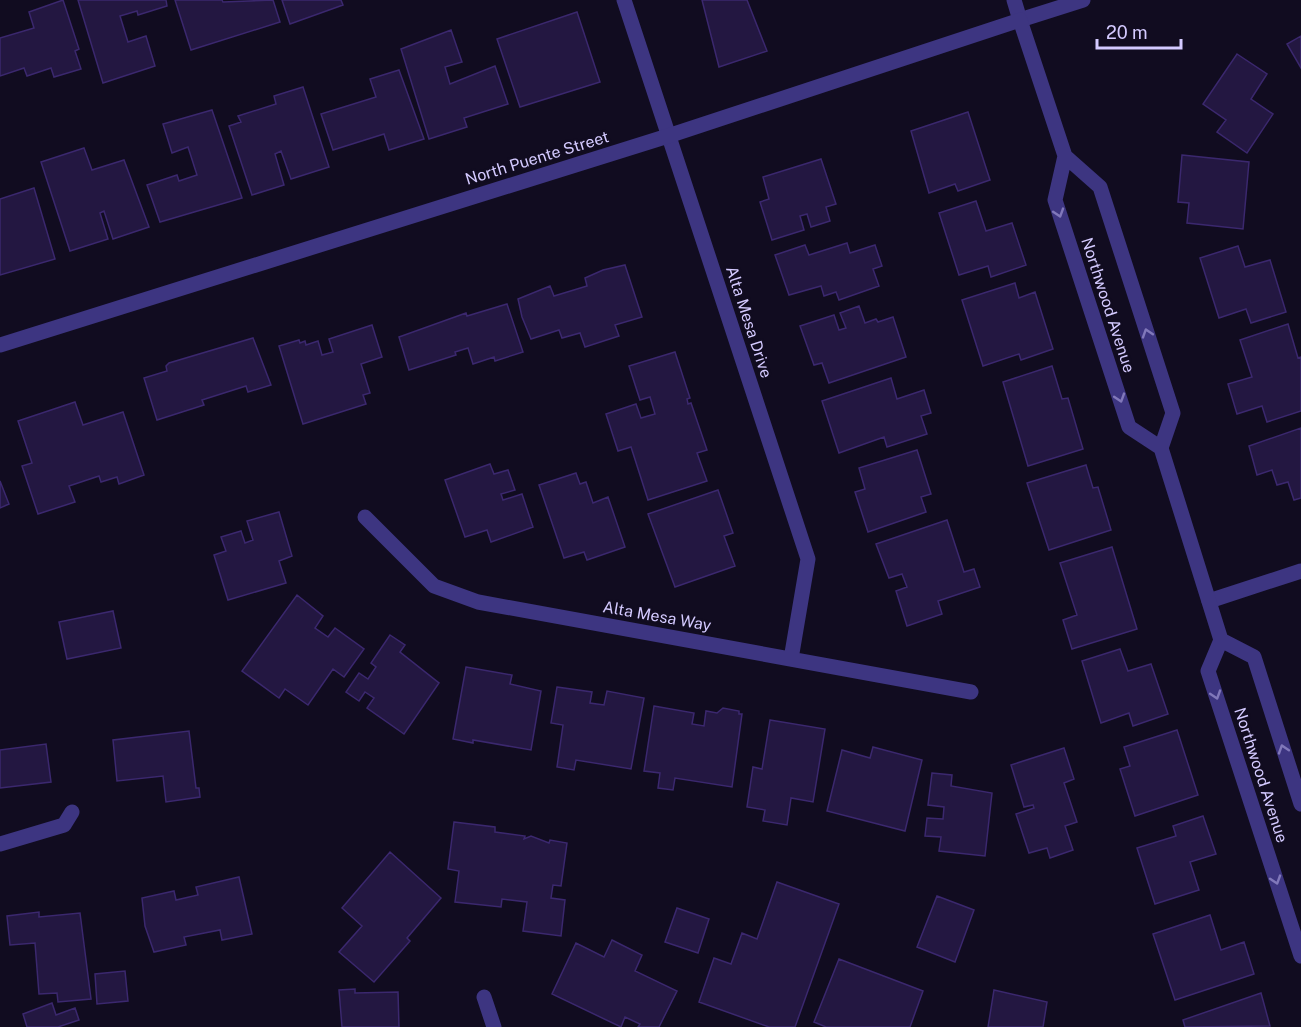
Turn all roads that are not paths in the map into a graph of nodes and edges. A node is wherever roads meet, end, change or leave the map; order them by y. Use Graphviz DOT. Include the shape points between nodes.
graph roads {
  1 [pos="624,0"];
  2 [pos="1014,0"];
  3 [pos="1083,0"];
  4 [pos="1020,20"];
  5 [pos="668,136"];
  6 [pos="1065,156"];
  7 [pos="0,345"];
  8 [pos="1161,448"];
  9 [pos="365,517"];
  10 [pos="1301,571"];
  11 [pos="1209,601"];
  12 [pos="1221,640"];
  13 [pos="791,659"];
  14 [pos="971,692"];
  15 [pos="1301,804"];
  16 [pos="72,812"];
  17 [pos="0,844"];
  18 [pos="1301,956"];
  19 [pos="484,997"];
  20 [pos="494,1027"];
  1 -- 5 [label="street, Alta Mesa Drive"];
  2 -- 4 [label="street"];
  3 -- 4 [label="street, North Puente Street"];
  4 -- 5 [label="street, North Puente Street"];
  4 -- 6 [label="street"];
  5 -- 7 [label="street, North Puente Street"];
  5 -- 13 [label="street, Alta Mesa Drive" via="808,559"];
  8 -- 6 [label="street, Northwood Avenue, one-way" via="1173,413 1100,187"];
  6 -- 8 [label="street, Northwood Avenue, one-way" via="1055,200 1125,415 1129,426"];
  8 -- 11 [label="street"];
  9 -- 13 [label="street, Alta Mesa Way" via="434,586 478,602"];
  10 -- 11 [label="street"];
  11 -- 12 [label="street"];
  15 -- 12 [label="street, Northwood Avenue, one-way" via="1254,657"];
  12 -- 18 [label="street, Northwood Avenue, one-way" via="1208,671"];
  13 -- 14 [label="street, Alta Mesa Way"];
  16 -- 17 [label="street" via="64,825"];
  19 -- 20 [label="street"];
}
